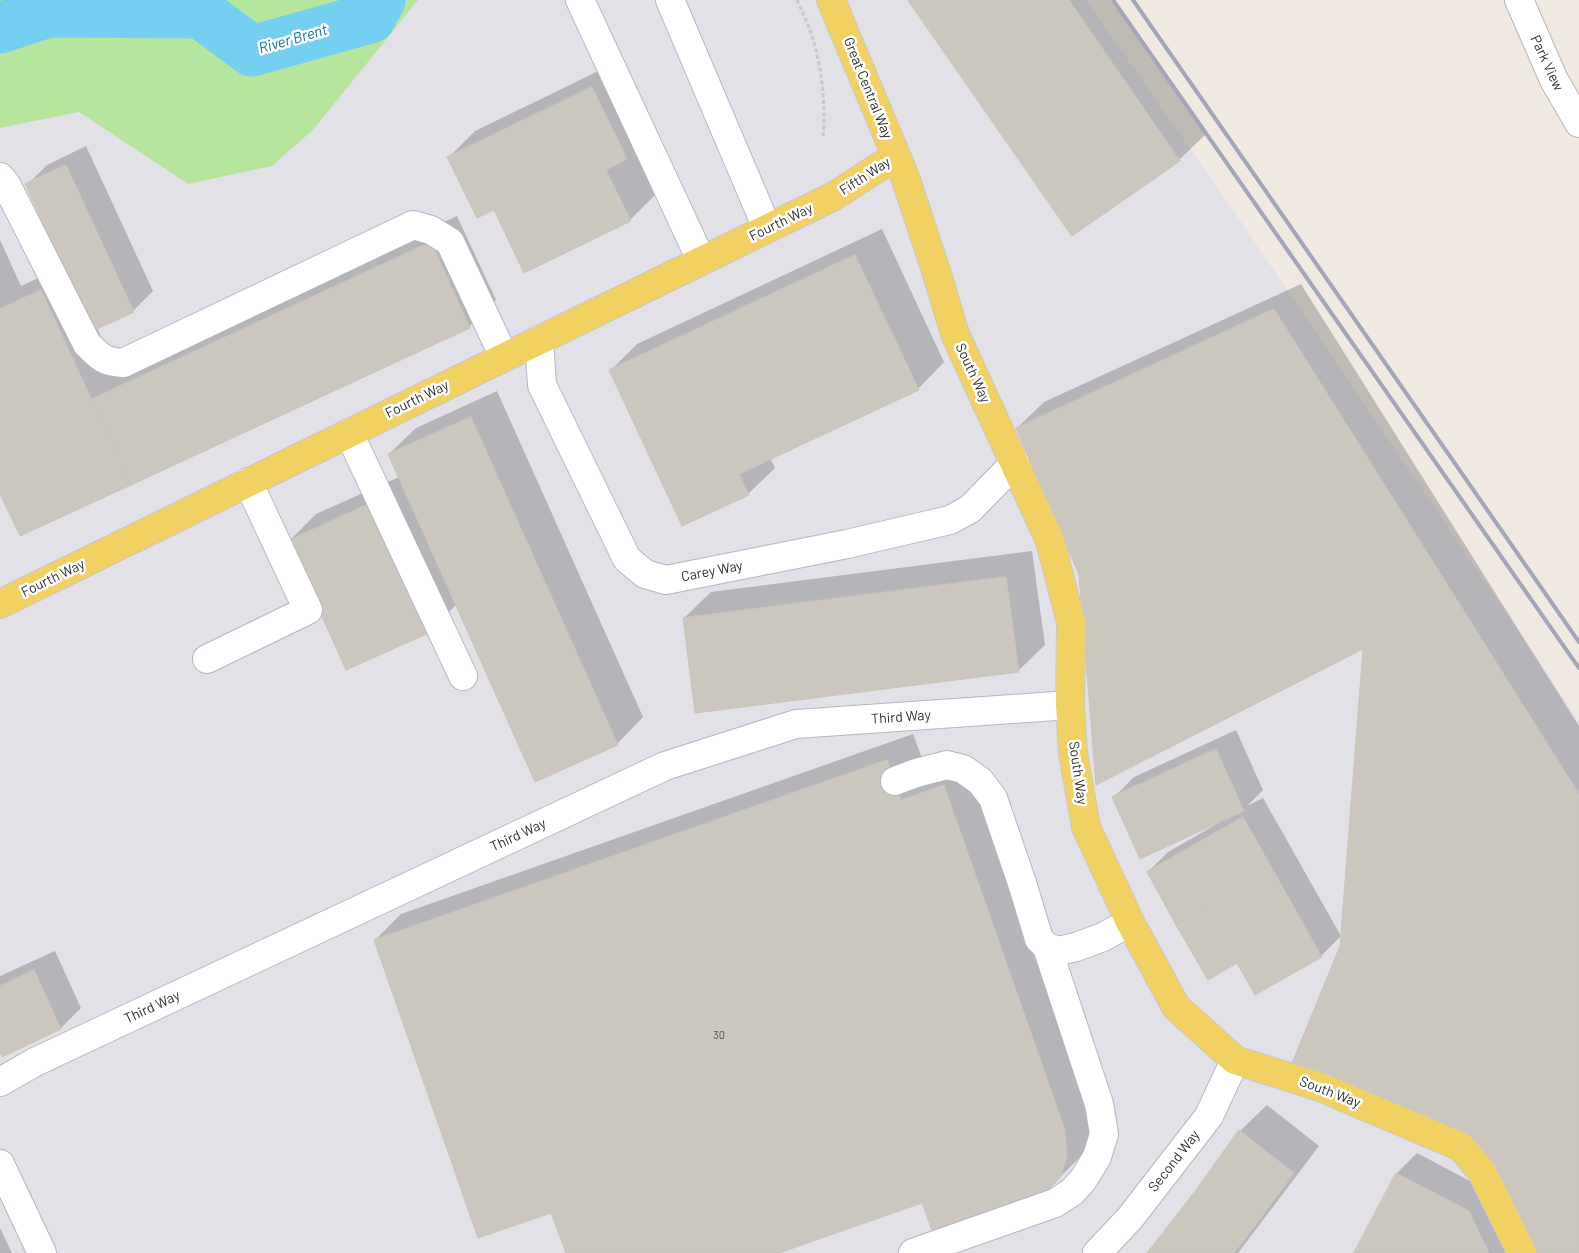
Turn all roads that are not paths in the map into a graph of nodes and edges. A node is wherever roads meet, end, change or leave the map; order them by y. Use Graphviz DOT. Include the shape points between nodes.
graph roads {
  1 [pos="580,0"];
  2 [pos="670,0"];
  3 [pos="831,0"];
  4 [pos="1519,0"];
  5 [pos="1579,123"];
  6 [pos="900,167"];
  7 [pos="0,177"];
  8 [pos="767,228"];
  9 [pos="701,260"];
  10 [pos="539,340"];
  11 [pos="504,357"];
  12 [pos="349,433"];
  13 [pos="1015,463"];
  14 [pos="248,482"];
  15 [pos="2,597"];
  16 [pos="207,659"];
  17 [pos="463,676"];
  18 [pos="1070,705"];
  19 [pos="895,781"];
  20 [pos="1130,922"];
  21 [pos="1047,947"];
  22 [pos="1235,1060"];
  23 [pos="0,1082"];
  24 [pos="0,1164"];
  25 [pos="42,1253"];
  26 [pos="912,1253"];
  27 [pos="1097,1253"];
  28 [pos="1522,1253"];
  1 -- 9 [label="street"];
  2 -- 8 [label="street"];
  3 -- 6 [label="main road, Great Central Way"];
  4 -- 5 [label="street, Park View" via="1554,80"];
  6 -- 8 [label="main road, Fourth Way" via="872,188 834,196"];
  6 -- 13 [label="main road, South Way" via="955,334"];
  7 -- 11 [label="street" via="87,344 110,362 123,363 413,225 431,230 450,242"];
  8 -- 9 [label="main road, Fourth Way"];
  9 -- 10 [label="main road, Fourth Way"];
  10 -- 11 [label="main road, Fourth Way"];
  10 -- 13 [label="street, Carey Way" via="542,386 627,560 645,574 666,580 950,520 970,509"];
  11 -- 12 [label="main road, Fourth Way"];
  12 -- 14 [label="main road, Fourth Way"];
  12 -- 17 [label="street"];
  13 -- 18 [label="main road, South Way" via="1050,541 1071,622"];
  14 -- 15 [label="main road, Fourth Way"];
  14 -- 16 [label="street" via="308,610"];
  18 -- 20 [label="main road, South Way" via="1073,753 1086,827"];
  18 -- 23 [label="street, Third Way" via="796,724 665,766 34,1062"];
  19 -- 21 [label="street" via="947,765 964,768 980,781 993,798 1039,939"];
  20 -- 21 [label="street" via="1076,947 1058,951"];
  20 -- 22 [label="main road, South Way" via="1176,1007"];
  21 -- 26 [label="street" via="1099,1104 1104,1134 1097,1157 1083,1180 1055,1203"];
  22 -- 27 [label="street, Second Way" via="1208,1116 1130,1218"];
  22 -- 28 [label="main road, South Way" via="1320,1087 1461,1147 1482,1172"];
  24 -- 25 [label="street"];
}
